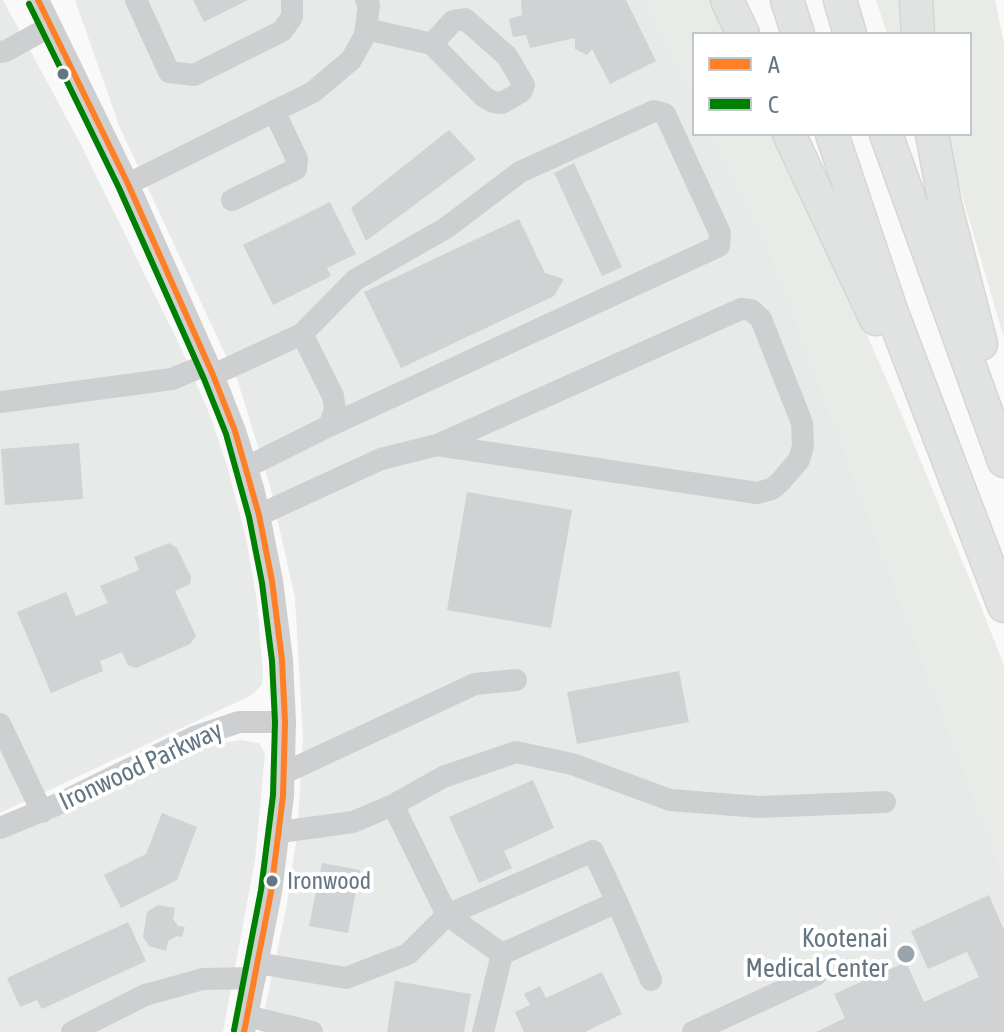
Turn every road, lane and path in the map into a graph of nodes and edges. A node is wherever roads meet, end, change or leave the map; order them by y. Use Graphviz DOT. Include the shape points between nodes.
graph roads {
  1 [pos="38,0"];
  2 [pos="136,0"];
  3 [pos="292,0"];
  4 [pos="366,0"];
  5 [pos="727,0"];
  6 [pos="787,0"];
  7 [pos="840,0"];
  8 [pos="916,0"];
  9 [pos="51,26"];
  10 [pos="366,29"];
  11 [pos="742,32"];
  12 [pos="797,32"];
  13 [pos="849,32"];
  14 [pos="918,32"];
  15 [pos="432,44"];
  16 [pos="0,52"];
  17 [pos="274,111"];
  18 [pos="790,136"];
  19 [pos="833,136"];
  20 [pos="887,136"];
  21 [pos="932,136"];
  22 [pos="128,184"];
  23 [pos="232,200"];
  24 [pos="302,334"];
  25 [pos="210,370"];
  26 [pos="0,402"];
  27 [pos="329,426"];
  28 [pos="437,445"];
  29 [pos="1004,452"];
  30 [pos="1004,461"];
  31 [pos="247,467"];
  32 [pos="966,509"];
  33 [pos="259,515"];
  34 [pos="1004,606"];
  35 [pos="516,680"];
  36 [pos="285,722"];
  37 [pos="0,724"];
  38 [pos="284,773"];
  39 [pos="885,802"];
  40 [pos="393,805"];
  41 [pos="42,812"];
  42 [pos="0,828"];
  43 [pos="280,832"];
  44 [pos="617,902"];
  45 [pos="447,915"];
  46 [pos="502,954"];
  47 [pos="256,971"];
  48 [pos="816,975"];
  49 [pos="651,980"];
  50 [pos="245,1024"];
  51 [pos="72,1032"];
  52 [pos="312,1032"];
  53 [pos="483,1032"];
  54 [pos="693,1032"];
  1 -- 9 [label="street"];
  2 -- 3 [label="street" via="169,72 194,75 282,31 292,17"];
  4 -- 10 [label="street"];
  5 -- 11 [label="highway"];
  6 -- 12 [label="highway"];
  7 -- 13 [label="highway"];
  8 -- 14 [label="highway"];
  9 -- 16 [label="street"];
  9 -- 22 [label="street"];
  10 -- 15 [label="street"];
  10 -- 17 [label="street" via="351,60 313,92"];
  17 -- 22 [label="street"];
  17 -- 23 [label="street" via="297,159 296,169"];
  18 -- 32 [label="highway"];
  19 -- 32 [label="highway"];
  20 -- 30 [label="highway"];
  21 -- 29 [label="highway"];
  22 -- 25 [label="street"];
  24 -- 25 [label="street"];
  24 -- 27 [label="street" via="333,396"];
  24 -- 27 [label="street" via="355,280 446,228 520,172 654,111 665,114 720,233 719,246"];
  25 -- 26 [label="street"];
  25 -- 31 [label="street"];
  27 -- 31 [label="street"];
  28 -- 28 [label="street" via="757,493 780,482 799,460 803,446 802,423 761,319 741,309"];
  28 -- 33 [label="street" via="381,459"];
  31 -- 33 [label="street"];
  32 -- 34 [label="highway"];
  33 -- 36 [label="street" via="274,597"];
  35 -- 38 [label="street" via="475,684"];
  36 -- 38 [label="street"];
  36 -- 41 [label="street, Ironwood Parkway" via="239,722 208,732"];
  37 -- 41 [label="street"];
  38 -- 43 [label="street"];
  39 -- 40 [label="street" via="759,807 670,800 572,764 516,752 443,777"];
  40 -- 43 [label="street" via="353,822"];
  40 -- 45 [label="street"];
  41 -- 42 [label="street, Ironwood Parkway"];
  43 -- 47 [label="street"];
  44 -- 45 [label="street" via="593,851"];
  44 -- 46 [label="street"];
  44 -- 49 [label="street"];
  45 -- 46 [label="street"];
  45 -- 47 [label="street" via="408,954 346,978"];
  46 -- 53 [label="street"];
  47 -- 50 [label="street"];
  47 -- 51 [label="street" via="145,995"];
  48 -- 54 [label="street"];
  50 -- 52 [label="street"];
}
